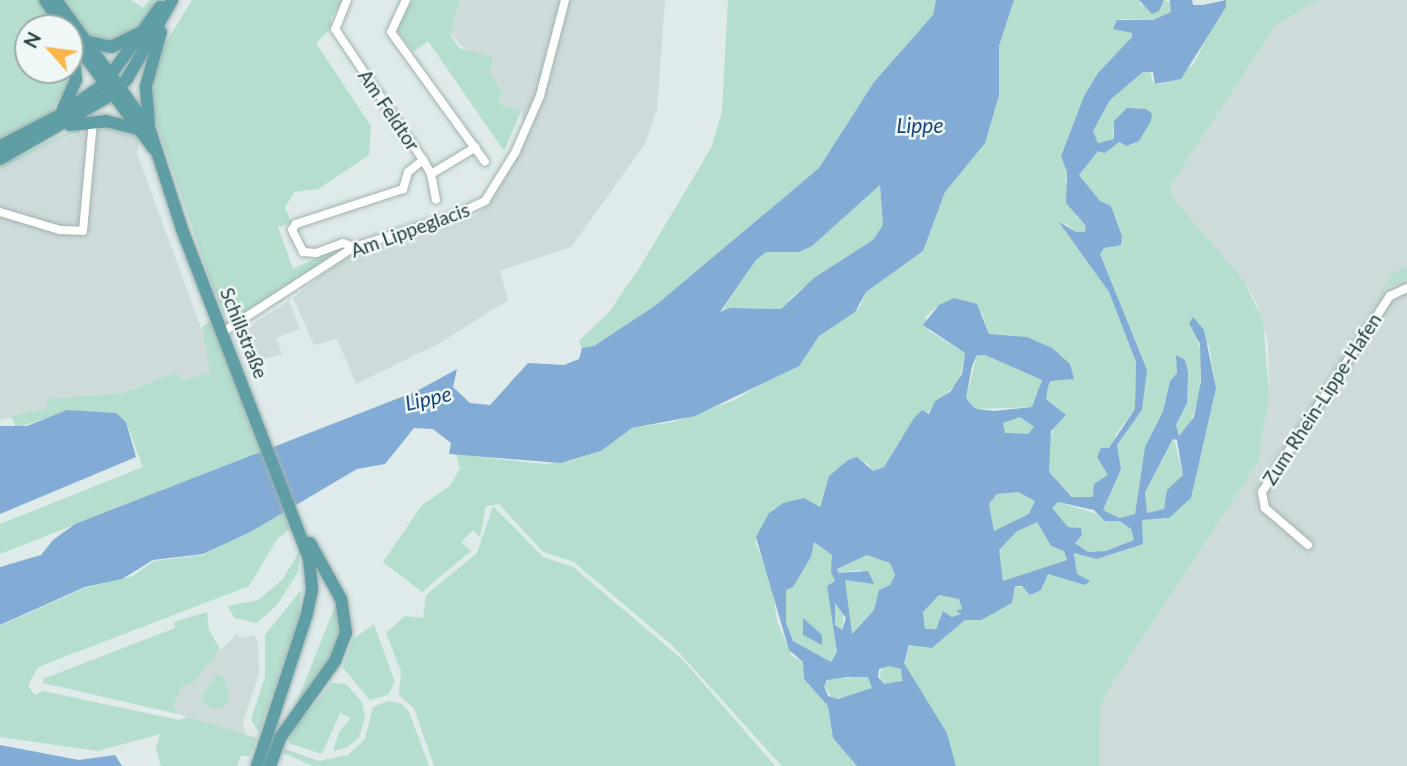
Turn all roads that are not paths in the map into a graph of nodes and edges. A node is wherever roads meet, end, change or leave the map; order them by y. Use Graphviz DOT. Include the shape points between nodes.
graph roads {
  1 [pos="165,0"];
  2 [pos="173,0"];
  3 [pos="346,0"];
  4 [pos="406,0"];
  5 [pos="565,0"];
  6 [pos="165,16"];
  7 [pos="146,30"];
  8 [pos="84,39"];
  9 [pos="84,50"];
  10 [pos="75,84"];
  11 [pos="112,85"];
  12 [pos="61,121"];
  13 [pos="93,122"];
  14 [pos="144,130"];
  15 [pos="0,146"];
  16 [pos="475,147"];
  17 [pos="0,159"];
  18 [pos="423,160"];
  19 [pos="485,162"];
  20 [pos="432,174"];
  21 [pos="436,200"];
  22 [pos="0,212"];
  23 [pos="354,247"];
  24 [pos="1407,288"];
  25 [pos="223,332"];
  26 [pos="299,525"];
  27 [pos="1308,545"];
  28 [pos="274,736"];
  29 [pos="257,766"];
  30 [pos="270,766"];
  1 -- 7 [label="main road"];
  2 -- 6 [label="main road"];
  3 -- 18 [label="street, Am Feldtor" via="335,29"];
  4 -- 16 [label="street" via="391,32"];
  5 -- 23 [label="street, Am Lippeglacis" via="540,96 515,153 485,201 451,217"];
  6 -- 11 [label="main road"];
  6 -- 14 [label="main road" via="146,86"];
  7 -- 8 [label="main road" via="111,47"];
  7 -- 11 [label="main road"];
  9 -- 11 [label="main road, Schillstraße"];
  10 -- 12 [label="main road"];
  11 -- 12 [label="main road"];
  11 -- 14 [label="main road, Schillstraße"];
  12 -- 13 [label="main road"];
  12 -- 15 [label="main road"];
  12 -- 17 [label="main road"];
  13 -- 14 [label="main road"];
  13 -- 22 [label="street" via="83,231 60,230"];
  14 -- 25 [label="main road, Schillstraße" via="159,154 183,232"];
  16 -- 19 [label="street"];
  16 -- 20 [label="street"];
  18 -- 20 [label="street"];
  18 -- 23 [label="street, Am Feldtor" via="408,172 403,189 296,224 292,230 303,252 316,253 343,243"];
  20 -- 21 [label="street"];
  23 -- 25 [label="street, Am Lippeglacis"];
  24 -- 27 [label="street, Zum Rhein-Lippe-Hafen" via="1391,296 1262,492 1265,508"];
  25 -- 26 [label="main road, Schillstraße"];
  26 -- 28 [label="main road" via="312,590"];
  26 -- 28 [label="main road" via="341,600 346,633 335,661"];
  28 -- 29 [label="main road"];
  28 -- 30 [label="main road"];
}
